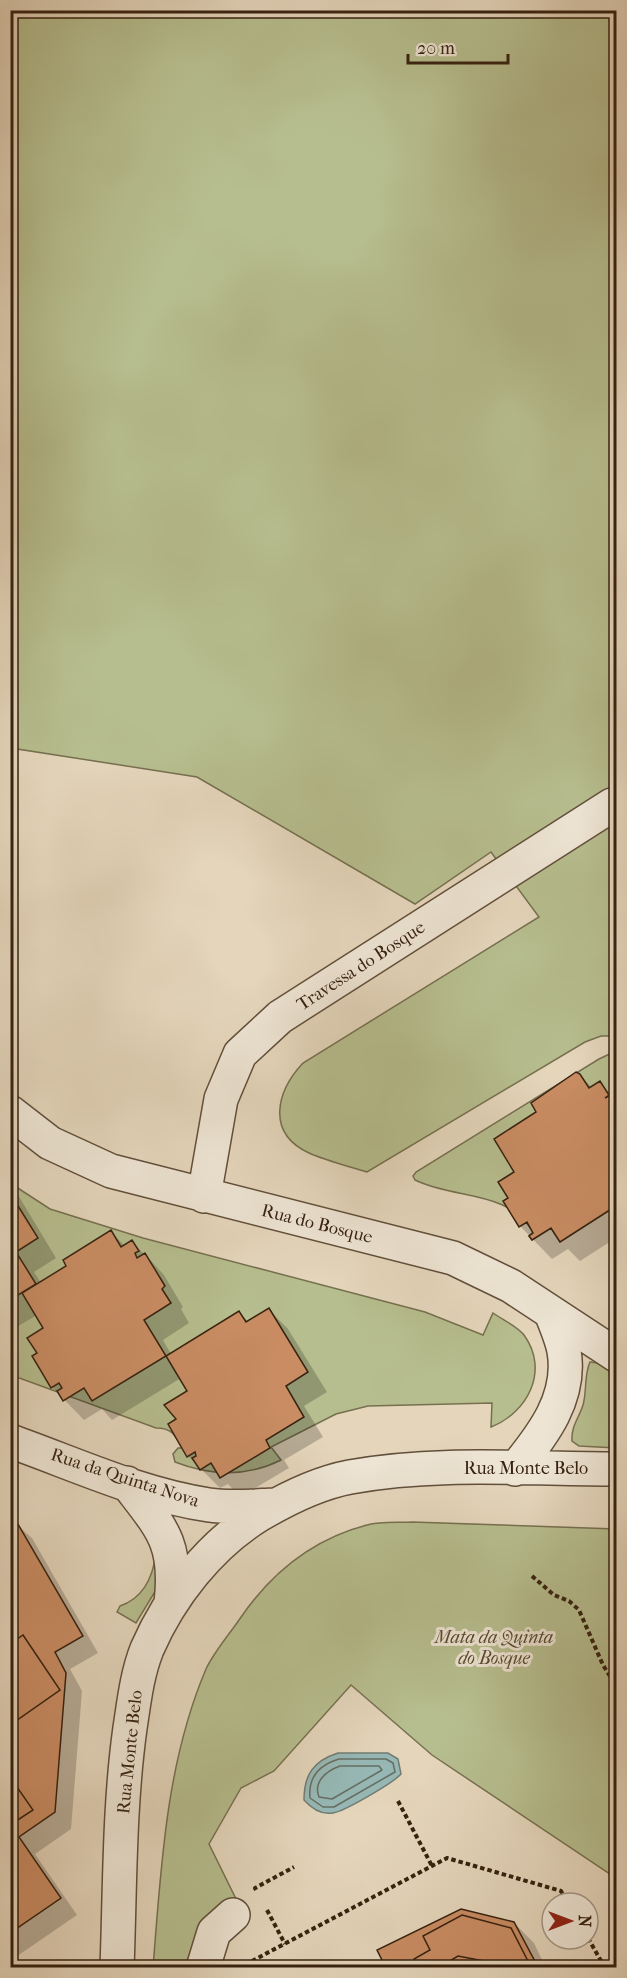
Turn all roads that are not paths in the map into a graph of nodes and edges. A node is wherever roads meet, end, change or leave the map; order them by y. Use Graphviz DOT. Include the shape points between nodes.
graph roads {
  1 [pos="612,806"];
  2 [pos="10,1112"];
  3 [pos="204,1196"];
  4 [pos="552,1315"];
  5 [pos="616,1355"];
  6 [pos="10,1441"];
  7 [pos="515,1468"];
  8 [pos="616,1469"];
  9 [pos="127,1483"];
  10 [pos="277,1504"];
  11 [pos="206,1560"];
  12 [pos="171,1603"];
  13 [pos="233,1916"];
  14 [pos="117,1968"];
  15 [pos="203,1968"];
  1 -- 3 [label="street, Travessa do Bosque" via="280,1017 240,1054 221,1099"];
  2 -- 3 [label="street, Rua do Bosque" via="50,1143 111,1171"];
  3 -- 4 [label="street, Rua do Bosque" via="453,1258 511,1287"];
  4 -- 5 [label="street, Rua do Bosque"];
  4 -- 7 [label="street" via="564,1350 565,1382 545,1432"];
  6 -- 9 [label="street, Rua da Quinta Nova"];
  7 -- 8 [label="street, Rua Monte Belo"];
  7 -- 10 [label="street, Rua Monte Belo" via="421,1468 348,1477"];
  9 -- 10 [label="street, Rua da Quinta Nova" via="210,1505"];
  9 -- 11 [label="street"];
  9 -- 12 [label="street" via="164,1531 172,1555"];
  10 -- 11 [label="street, Rua Monte Belo" via="237,1529"];
  11 -- 12 [label="street, Rua Monte Belo"];
  12 -- 14 [label="street, Rua Monte Belo" via="147,1650 135,1693 125,1767"];
  13 -- 15 [label="street" via="214,1932"];
}
